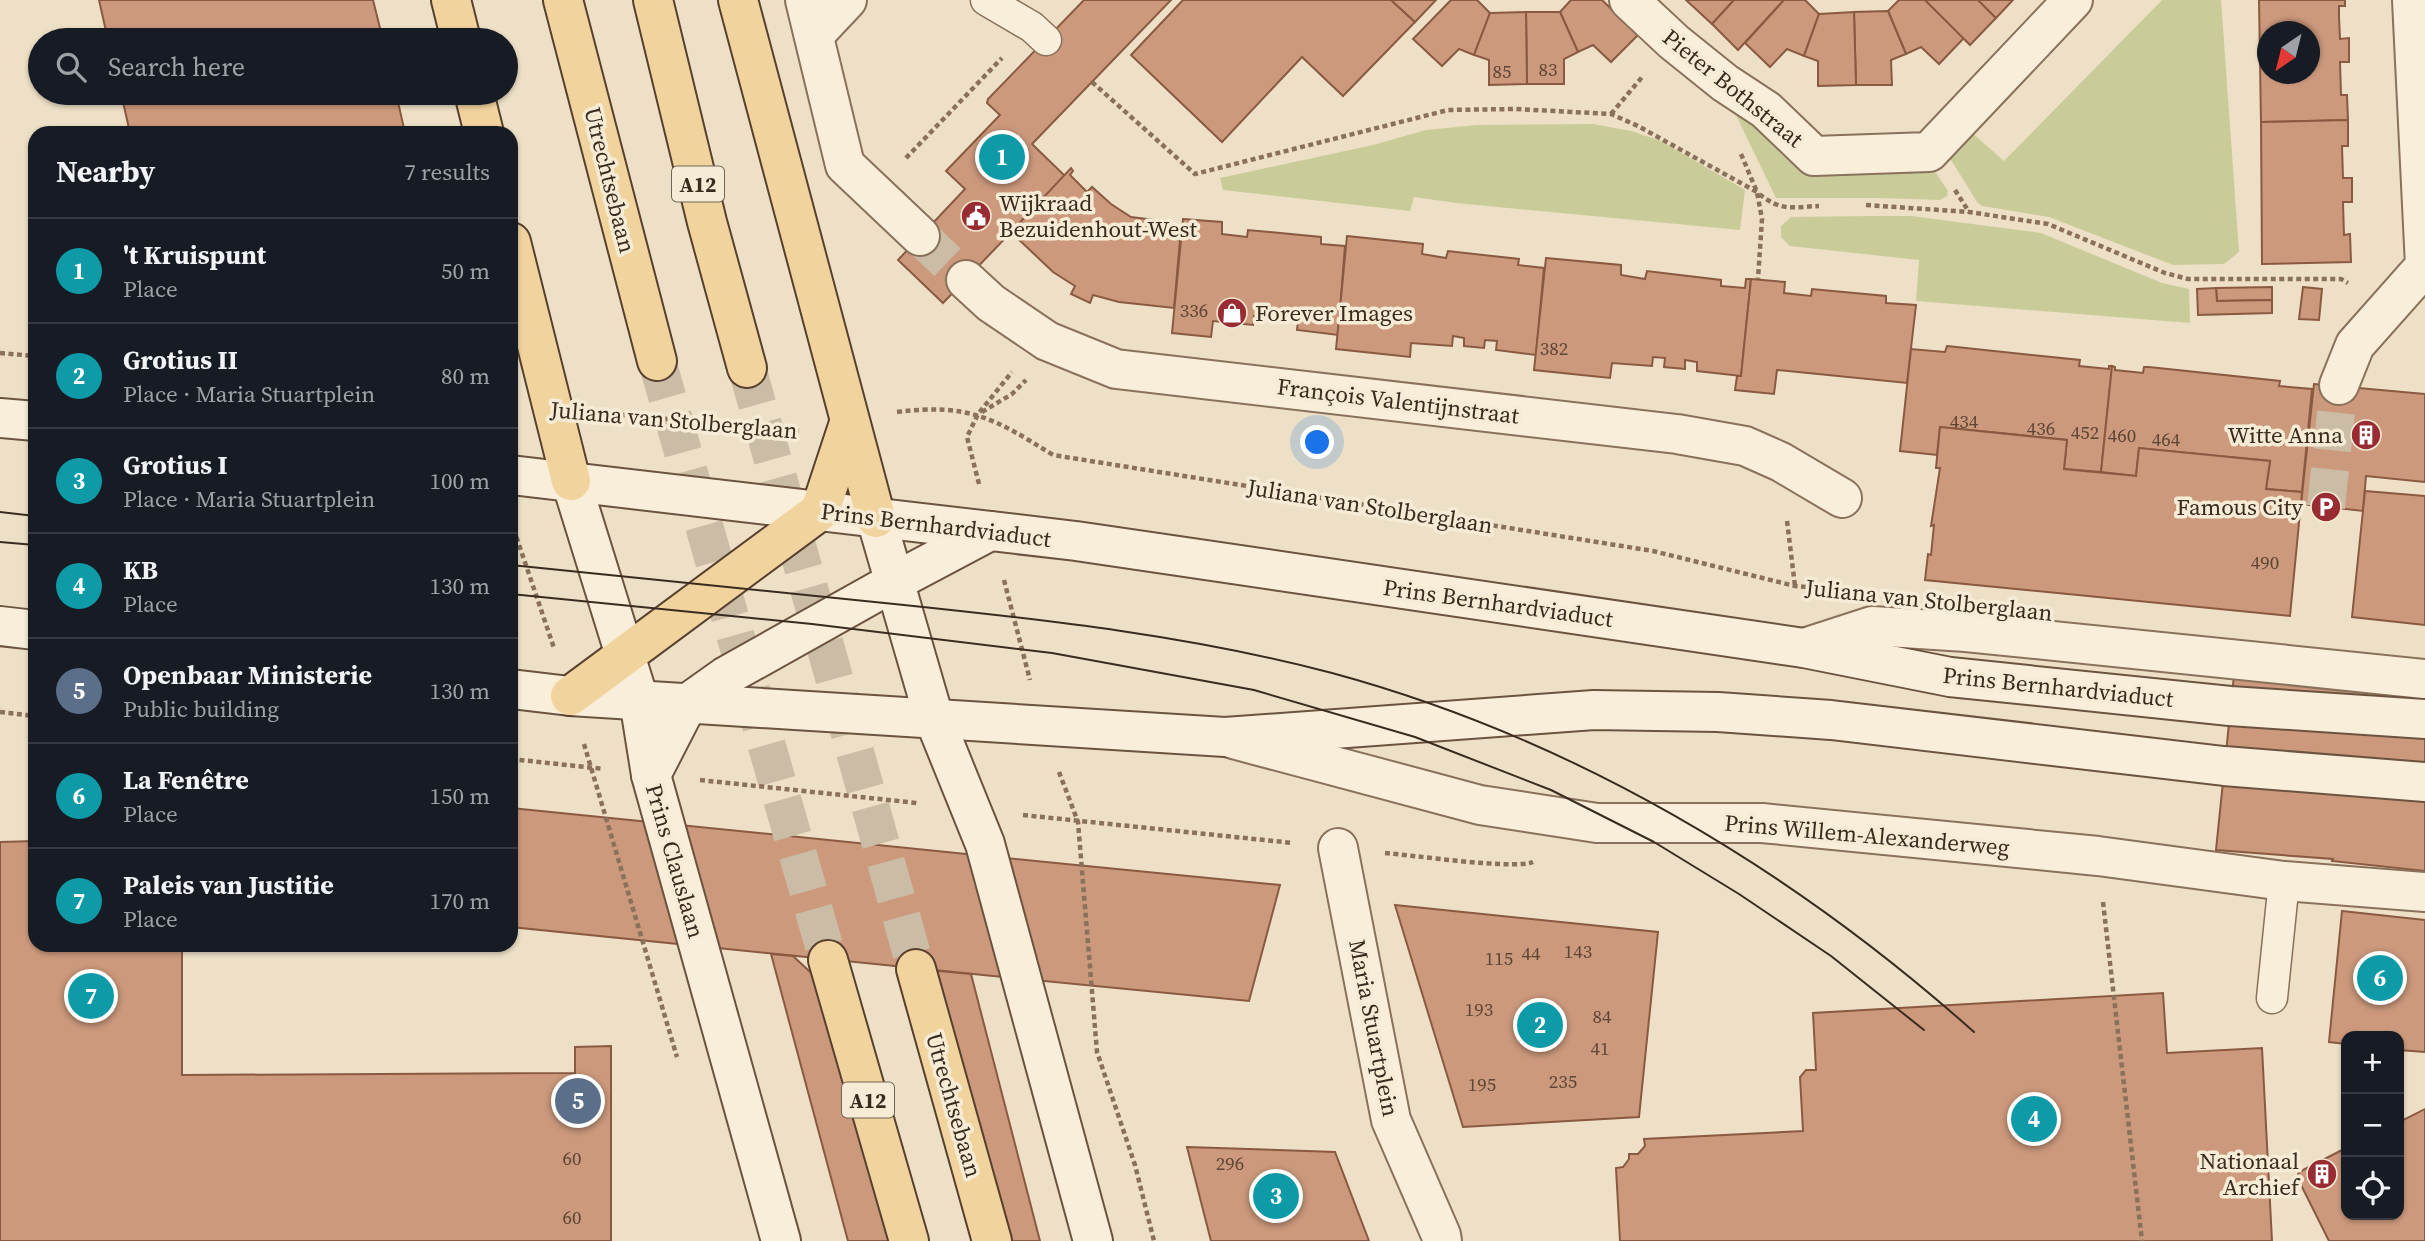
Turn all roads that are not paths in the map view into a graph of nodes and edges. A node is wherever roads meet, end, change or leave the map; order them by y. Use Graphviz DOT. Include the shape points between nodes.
graph roads {
  1 [pos="451,0"];
  2 [pos="563,0"];
  3 [pos="653,0"];
  4 [pos="738,0"];
  5 [pos="847,0"];
  6 [pos="986,0"];
  7 [pos="1629,0"];
  8 [pos="2073,0"];
  9 [pos="2412,0"];
  10 [pos="810,17"];
  11 [pos="458,28"];
  12 [pos="1039,33"];
  13 [pos="477,105"];
  14 [pos="482,126"];
  15 [pos="920,236"];
  16 [pos="518,280"];
  17 [pos="966,280"];
  18 [pos="657,360"];
  19 [pos="747,368"];
  20 [pos="2339,385"];
  21 [pos="0,418"];
  22 [pos="28,420"];
  23 [pos="849,423"];
  24 [pos="518,476"];
  25 [pos="571,481"];
  26 [pos="1842,498"];
  27 [pos="820,511"];
  28 [pos="876,518"];
  29 [pos="990,531"];
  30 [pos="894,582"];
  31 [pos="0,626"];
  32 [pos="28,629"];
  33 [pos="1804,648"];
  34 [pos="625,654"];
  35 [pos="2425,679"];
  36 [pos="518,689"];
  37 [pos="570,696"];
  38 [pos="639,701"];
  39 [pos="688,703"];
  40 [pos="934,718"];
  41 [pos="2425,719"];
  42 [pos="1225,737"];
  43 [pos="651,775"];
  44 [pos="2425,782"];
  45 [pos="1338,848"];
  46 [pos="2284,880"];
  47 [pos="2425,892"];
  48 [pos="828,960"];
  49 [pos="916,969"];
  50 [pos="2272,998"];
  51 [pos="781,1241"];
  52 [pos="909,1241"];
  53 [pos="992,1241"];
  54 [pos="1093,1241"];
  55 [pos="1442,1241"];
  1 -- 11 [label="main road"];
  2 -- 18 [label="main road, Utrechtsebaan"];
  3 -- 19 [label="main road, A12"];
  4 -- 23 [label="main road"];
  5 -- 10 [label="street"];
  6 -- 12 [label="lane"];
  7 -- 8 [label="street, Pieter Bothstraat" via="1725,83 1766,110 1814,156 1929,152"];
  9 -- 20 [label="street" via="2425,267 2355,345"];
  10 -- 15 [label="street" via="845,165"];
  13 -- 14 [label="main road"];
  16 -- 25 [label="main road"];
  17 -- 26 [label="street, François Valentijnstraat" via="1047,341 1116,369 1677,434 1745,446"];
  21 -- 22 [label="street"];
  23 -- 27 [label="main road"];
  23 -- 28 [label="main road"];
  24 -- 25 [label="street"];
  25 -- 27 [label="street, Prins Bernhardviaduct"];
  25 -- 34 [label="street, Prins Clauslaan"];
  27 -- 28 [label="street, Prins Bernhardviaduct"];
  27 -- 34 [label="main road"];
  28 -- 29 [label="street, Prins Bernhardviaduct"];
  28 -- 30 [label="street"];
  29 -- 30 [label="street"];
  29 -- 33 [label="street, Prins Bernhardviaduct"];
  30 -- 39 [label="street" via="726,676"];
  30 -- 40 [label="street"];
  31 -- 32 [label="street"];
  33 -- 35 [label="street" via="1872,626"];
  33 -- 41 [label="street, Prins Bernhardviaduct" via="1950,677 2230,706"];
  34 -- 37 [label="main road"];
  34 -- 38 [label="street, Prins Clauslaan"];
  36 -- 37 [label="street"];
  37 -- 38 [label="street"];
  38 -- 39 [label="street"];
  38 -- 43 [label="street, Prins Clauslaan"];
  39 -- 40 [label="street"];
  39 -- 43 [label="street"];
  40 -- 42 [label="street"];
  40 -- 54 [label="street" via="985,844"];
  42 -- 44 [label="street" via="1594,710 1718,712"];
  42 -- 46 [label="street, Prins Willem-Alexanderweg" via="1480,804 1597,823 1762,822"];
  43 -- 51 [label="street, Prins Clauslaan"];
  45 -- 55 [label="street, Maria Stuartplein" via="1391,1121"];
  46 -- 47 [label="street, Prins Willem-Alexanderweg"];
  46 -- 50 [label="lane"];
  48 -- 52 [label="main road, A12"];
  49 -- 53 [label="main road, Utrechtsebaan"];
}
